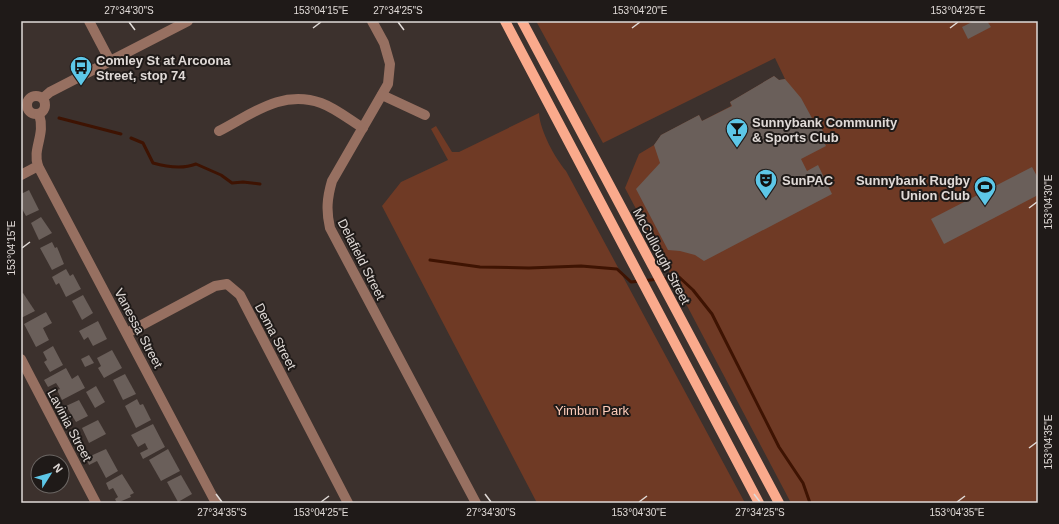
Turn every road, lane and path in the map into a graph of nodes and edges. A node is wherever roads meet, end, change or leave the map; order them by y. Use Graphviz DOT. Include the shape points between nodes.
graph roads {
  1 [pos="89,21"];
  2 [pos="188,21"];
  3 [pos="372,21"];
  4 [pos="505,21"];
  5 [pos="522,21"];
  6 [pos="110,61"];
  7 [pos="382,95"];
  8 [pos="43,98"];
  9 [pos="24,104"];
  10 [pos="39,114"];
  11 [pos="425,115"];
  12 [pos="363,128"];
  13 [pos="219,131"];
  14 [pos="38,166"];
  15 [pos="21,175"];
  16 [pos="127,333"];
  17 [pos="21,359"];
  18 [pos="96,503"];
  19 [pos="216,503"];
  20 [pos="348,503"];
  21 [pos="476,503"];
  22 [pos="759,503"];
  23 [pos="779,503"];
  1 -- 6 [label="street"];
  2 -- 6 [label="street"];
  3 -- 7 [label="street, Delafield Street" via="384,43 390,64 388,84"];
  4 -- 22 [label="main road"];
  5 -- 23 [label="main road, McCullough Street"];
  6 -- 8 [label="street"];
  7 -- 11 [label="street"];
  7 -- 12 [label="street, Delafield Street"];
  8 -- 9 [label="street" via="35,95"];
  8 -- 10 [label="street" via="46,108"];
  9 -- 10 [label="street" via="30,112"];
  10 -- 14 [label="street" via="42,130 36,154"];
  12 -- 13 [label="street" via="322,103 304,98 289,98 273,102"];
  12 -- 21 [label="street, Delafield Street" via="332,181 328,193 326,211 330,228"];
  14 -- 15 [label="street"];
  14 -- 16 [label="street, Vanessa Street"];
  16 -- 19 [label="street, Vanessa Street"];
  16 -- 20 [label="street, Dema Street" via="215,286 228,284 240,295"];
  17 -- 18 [label="street, Lavinia Street"];
}
